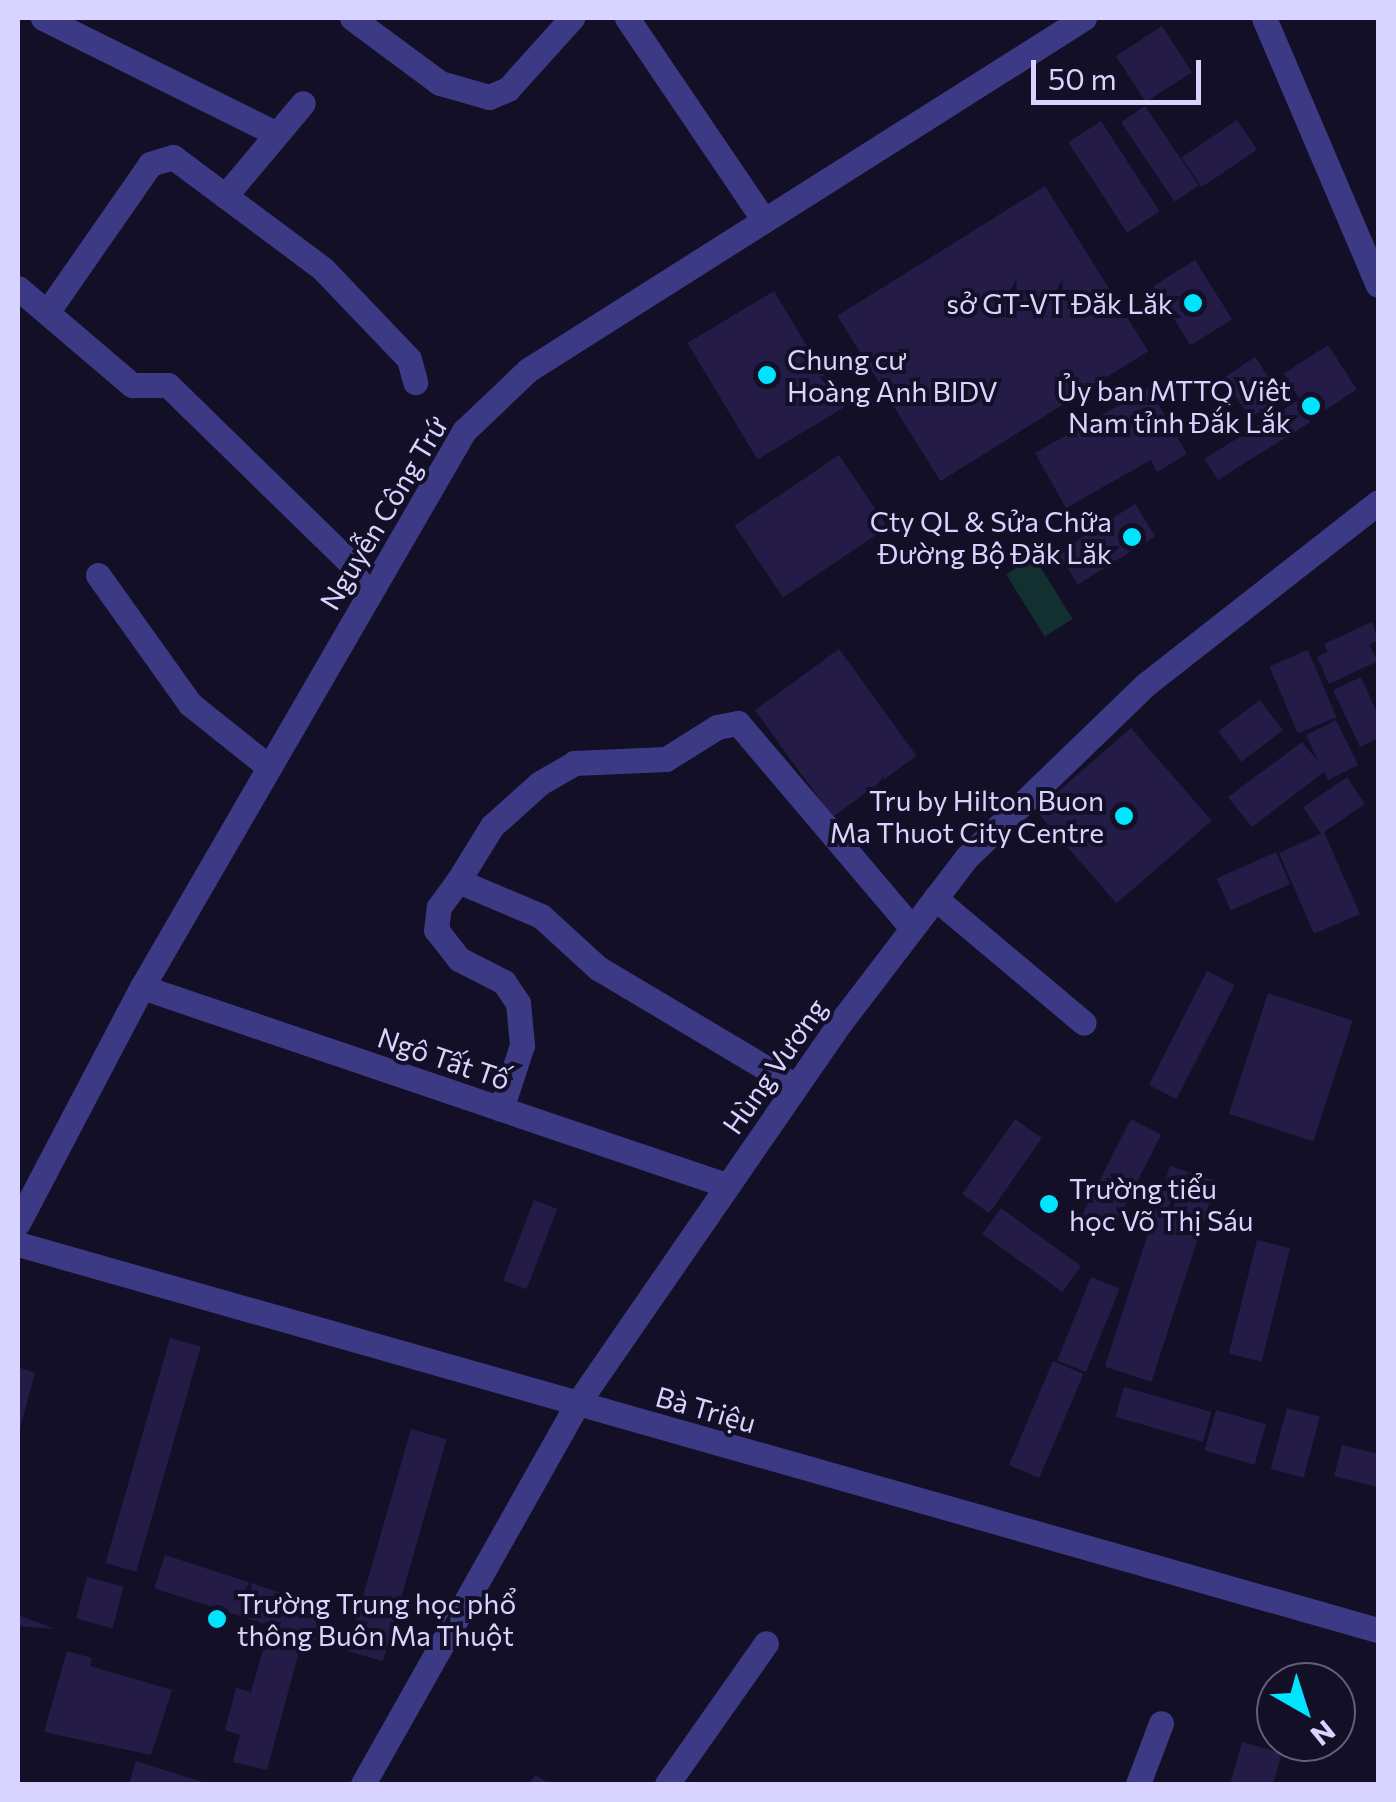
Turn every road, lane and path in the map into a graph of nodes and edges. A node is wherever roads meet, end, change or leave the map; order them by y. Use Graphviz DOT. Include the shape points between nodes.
graph roads {
  1 [pos="43,18"];
  2 [pos="352,18"];
  3 [pos="572,18"];
  4 [pos="627,18"];
  5 [pos="1084,18"];
  6 [pos="1264,18"];
  7 [pos="302,104"];
  8 [pos="277,134"];
  9 [pos="225,196"];
  10 [pos="764,220"];
  11 [pos="1378,285"];
  12 [pos="18,288"];
  13 [pos="48,311"];
  14 [pos="415,382"];
  15 [pos="1378,502"];
  16 [pos="98,574"];
  17 [pos="374,586"];
  18 [pos="269,767"];
  19 [pos="458,881"];
  20 [pos="935,898"];
  21 [pos="912,928"];
  22 [pos="142,987"];
  23 [pos="1084,1023"];
  24 [pos="796,1086"];
  25 [pos="501,1109"];
  26 [pos="726,1185"];
  27 [pos="18,1224"];
  28 [pos="18,1244"];
  29 [pos="578,1404"];
  30 [pos="1378,1630"];
  31 [pos="766,1643"];
  32 [pos="1160,1723"];
  33 [pos="363,1784"];
  34 [pos="666,1784"];
  35 [pos="1138,1784"];
  1 -- 8 [label="street"];
  2 -- 3 [label="street" via="440,83 490,97 508,89"];
  4 -- 10 [label="street"];
  5 -- 10 [label="street, Nguyễn Công Trứ"];
  6 -- 11 [label="street"];
  7 -- 8 [label="street"];
  8 -- 9 [label="street"];
  9 -- 13 [label="street" via="173,157 158,157"];
  9 -- 14 [label="street" via="323,269 409,359"];
  10 -- 17 [label="street, Nguyễn Công Trứ" via="516,382 464,431"];
  12 -- 13 [label="street"];
  13 -- 17 [label="street" via="132,384 168,385"];
  15 -- 20 [label="street, Hùng Vương" via="1145,685 966,858"];
  16 -- 18 [label="street" via="190,704"];
  17 -- 18 [label="street, Nguyễn Công Trứ"];
  18 -- 22 [label="street, Nguyễn Công Trứ"];
  19 -- 21 [label="street" via="492,826 574,763 666,759 717,727 738,723"];
  19 -- 24 [label="street" via="542,916 598,968"];
  19 -- 25 [label="street" via="439,908 436,930 458,959 504,982 518,1003 522,1044"];
  20 -- 21 [label="street, Hùng Vương"];
  20 -- 23 [label="street"];
  21 -- 24 [label="street, Hùng Vương"];
  22 -- 25 [label="street, Ngô Tất Tố"];
  22 -- 27 [label="street, Nguyễn Công Trứ"];
  24 -- 26 [label="street, Hùng Vương"];
  25 -- 26 [label="street, Ngô Tất Tố"];
  26 -- 29 [label="street, Hùng Vương"];
  28 -- 29 [label="street, Bà Triệu"];
  29 -- 30 [label="street, Bà Triệu"];
  29 -- 33 [label="street, Hùng Vương"];
  31 -- 34 [label="street"];
  32 -- 35 [label="street"];
}
